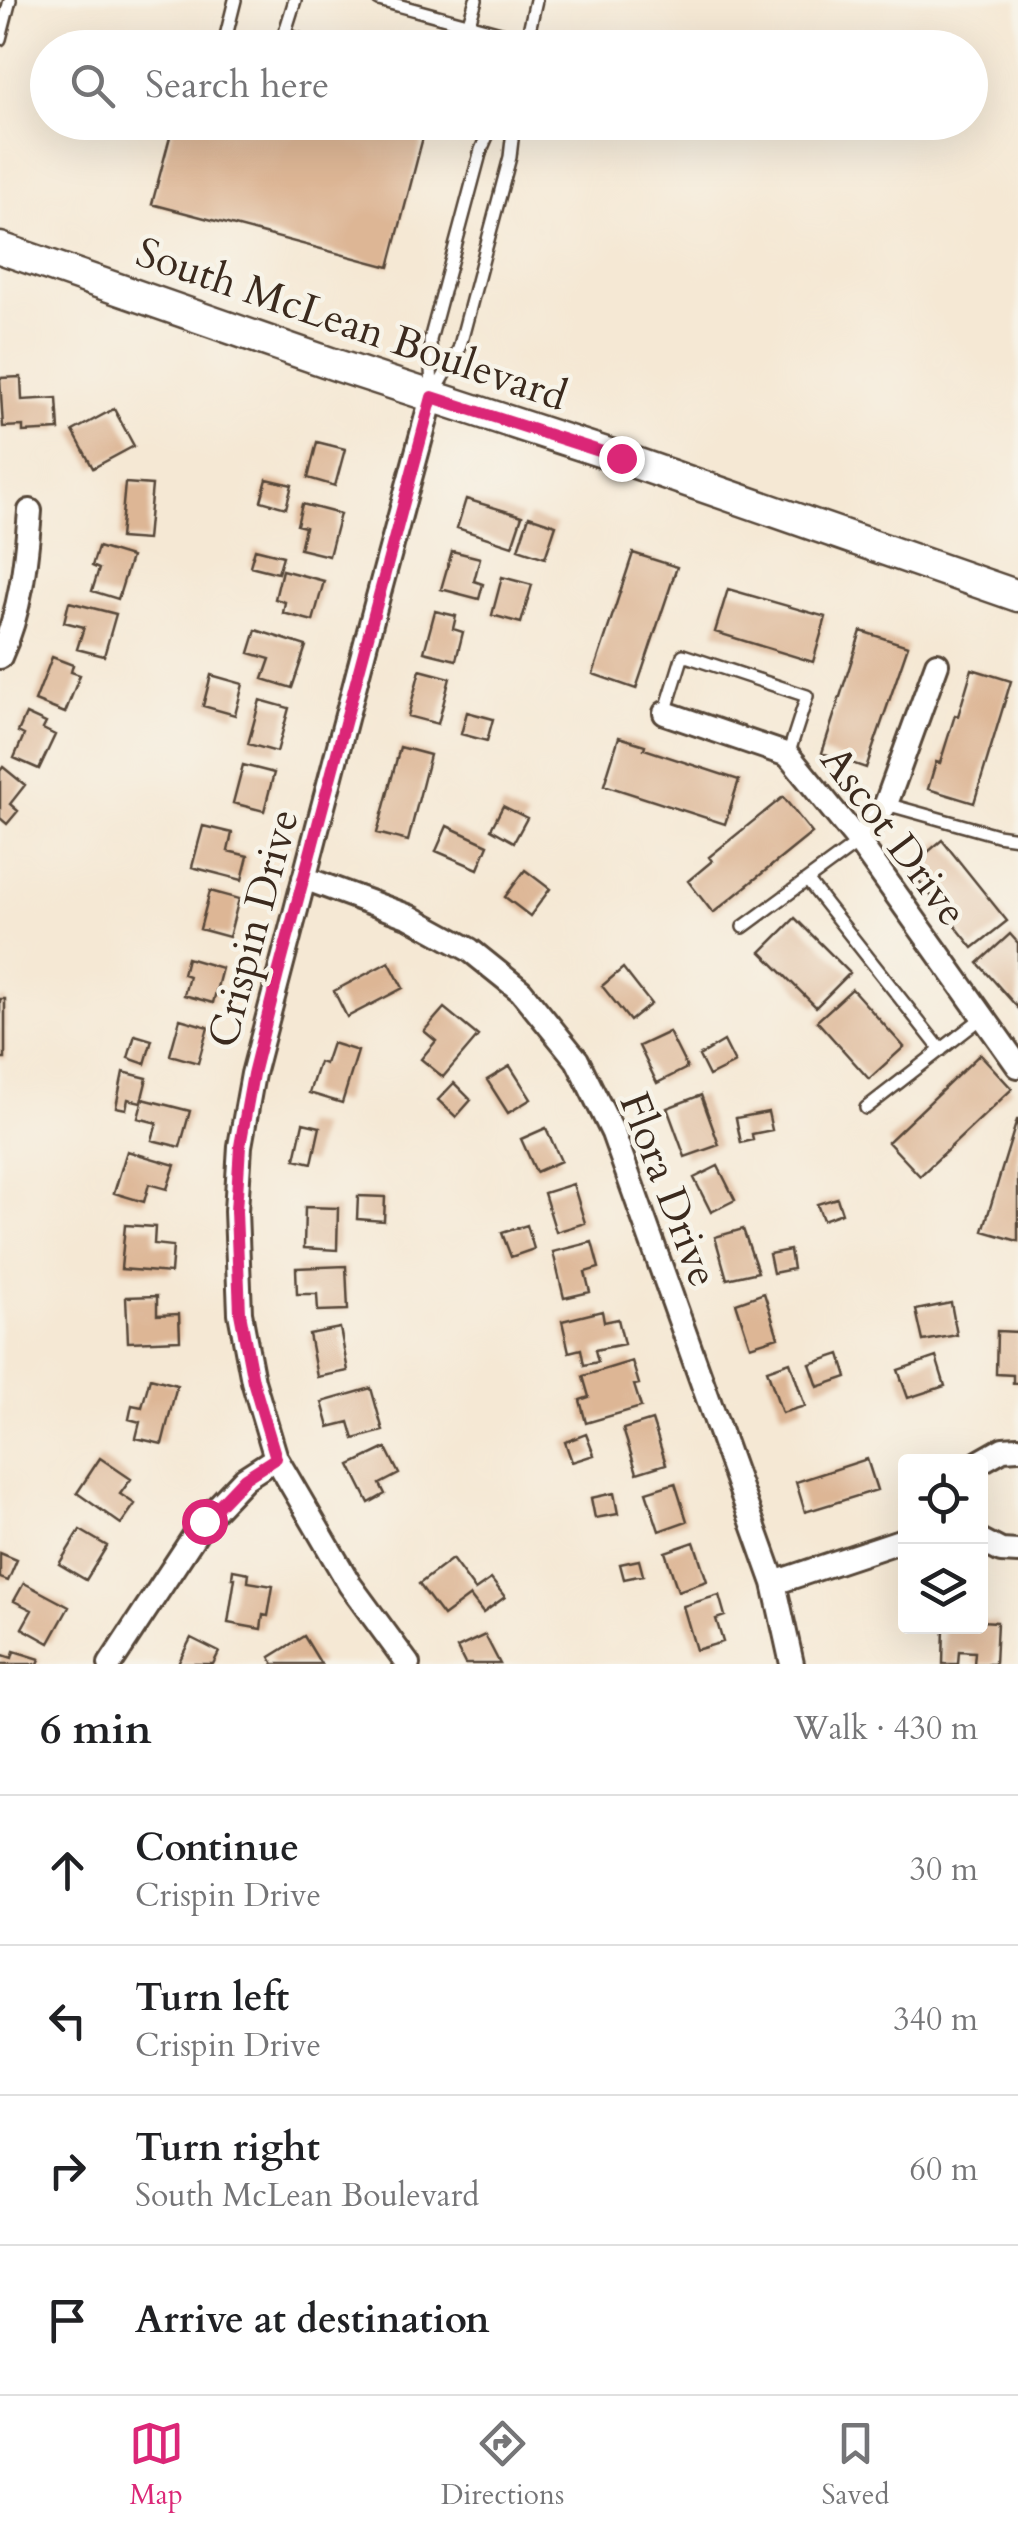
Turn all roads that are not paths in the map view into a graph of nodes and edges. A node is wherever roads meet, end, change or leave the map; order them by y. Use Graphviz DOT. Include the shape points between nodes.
graph roads {
  1 [pos="10,0"];
  2 [pos="235,0"];
  3 [pos="296,0"];
  4 [pos="379,0"];
  5 [pos="476,0"];
  6 [pos="536,0"];
  7 [pos="470,24"];
  8 [pos="228,30"];
  9 [pos="286,30"];
  10 [pos="468,30"];
  11 [pos="487,30"];
  12 [pos="529,30"];
  13 [pos="0,39"];
  14 [pos="485,140"];
  15 [pos="512,140"];
  16 [pos="0,248"];
  17 [pos="432,397"];
  18 [pos="30,510"];
  19 [pos="1018,596"];
  20 [pos="0,657"];
  21 [pos="937,664"];
  22 [pos="665,713"];
  23 [pos="788,755"];
  24 [pos="886,804"];
  25 [pos="1018,838"];
  26 [pos="859,842"];
  27 [pos="304,878"];
  28 [pos="807,880"];
  29 [pos="744,926"];
  30 [pos="983,1017"];
  31 [pos="941,1050"];
  32 [pos="1018,1066"];
  33 [pos="866,1108"];
  34 [pos="1018,1448"];
  35 [pos="988,1457"];
  36 [pos="276,1458"];
  37 [pos="898,1542"];
  38 [pos="988,1544"];
  39 [pos="1018,1552"];
  40 [pos="774,1583"];
  41 [pos="110,1664"];
  42 [pos="408,1664"];
  43 [pos="792,1664"];
  1 -- 13 [label="lane"];
  2 -- 8 [label="lane"];
  3 -- 9 [label="lane"];
  4 -- 7 [label="lane"];
  5 -- 7 [label="lane"];
  6 -- 12 [label="lane"];
  7 -- 10 [label="lane"];
  7 -- 11 [label="lane"];
  14 -- 17 [label="lane, Crispin Drive" via="430,340"];
  15 -- 17 [label="lane, Crispin Drive" via="459,349"];
  16 -- 17 [label="main road, South McLean Boulevard"];
  17 -- 19 [label="main road, South McLean Boulevard"];
  17 -- 27 [label="street, Crispin Drive"];
  18 -- 20 [label="street" via="25,568"];
  21 -- 24 [label="street"];
  22 -- 23 [label="street, Ascot Drive"];
  22 -- 23 [label="lane" via="682,655 807,696"];
  23 -- 26 [label="street, Ascot Drive"];
  24 -- 25 [label="lane"];
  24 -- 26 [label="street"];
  26 -- 28 [label="lane"];
  26 -- 30 [label="street, Ascot Drive"];
  27 -- 36 [label="street, Crispin Drive" via="253,1074 237,1195 240,1313"];
  27 -- 40 [label="street, Flora Drive" via="410,917 470,950 521,991 577,1060 614,1133"];
  28 -- 29 [label="lane"];
  28 -- 31 [label="lane"];
  30 -- 31 [label="lane"];
  30 -- 32 [label="street, Ascot Drive"];
  31 -- 33 [label="lane"];
  34 -- 35 [label="street"];
  36 -- 41 [label="street" via="245,1478 204,1521"];
  36 -- 42 [label="street, Crispin Drive" via="350,1585"];
  37 -- 40 [label="street"];
  38 -- 39 [label="street"];
  40 -- 43 [label="street, Flora Drive"];
}
